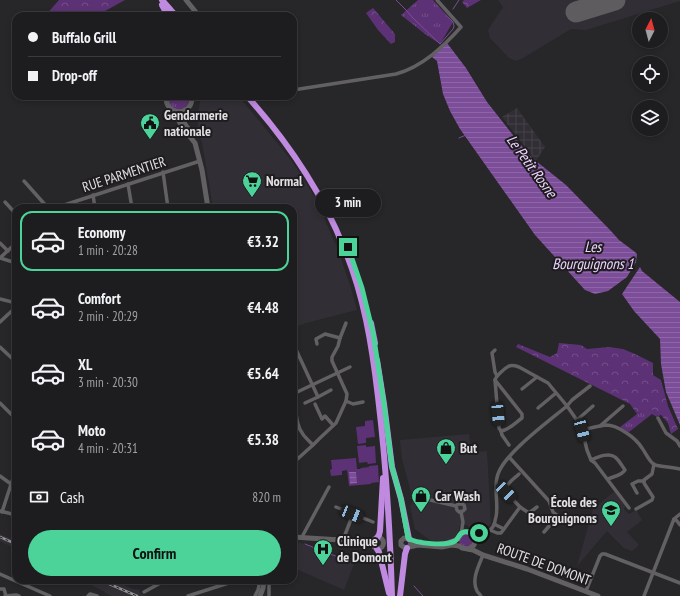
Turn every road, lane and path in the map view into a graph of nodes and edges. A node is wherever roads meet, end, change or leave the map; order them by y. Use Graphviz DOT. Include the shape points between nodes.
graph roads {
  1 [pos="159,0"];
  2 [pos="162,0"];
  3 [pos="167,0"];
  4 [pos="186,0"];
  5 [pos="437,0"];
  6 [pos="166,12"];
  7 [pos="172,12"];
  8 [pos="178,12"];
  9 [pos="196,12"];
  10 [pos="297,89"];
  11 [pos="166,100"];
  12 [pos="192,100"];
  13 [pos="245,100"];
  14 [pos="250,100"];
  15 [pos="255,100"];
  16 [pos="185,110"];
  17 [pos="173,111"];
  18 [pos="200,159"];
  19 [pos="163,172"];
  20 [pos="24,181"];
  21 [pos="128,184"];
  22 [pos="93,196"];
  23 [pos="321,198"];
  24 [pos="5,202"];
  25 [pos="44,204"];
  26 [pos="68,204"];
  27 [pos="94,204"];
  28 [pos="131,204"];
  29 [pos="167,204"];
  30 [pos="207,204"];
  31 [pos="12,210"];
  32 [pos="0,243"];
  33 [pos="12,247"];
  34 [pos="8,251"];
  35 [pos="0,258"];
  36 [pos="12,262"];
  37 [pos="0,299"];
  38 [pos="12,302"];
  39 [pos="12,311"];
  40 [pos="0,322"];
  41 [pos="346,323"];
  42 [pos="340,338"];
  43 [pos="317,344"];
  44 [pos="0,346"];
  45 [pos="495,350"];
  46 [pos="297,352"];
  47 [pos="12,358"];
  48 [pos="378,364"];
  49 [pos="350,367"];
  50 [pos="337,373"];
  51 [pos="537,377"];
  52 [pos="496,378"];
  53 [pos="312,385"];
  54 [pos="590,386"];
  55 [pos="522,389"];
  56 [pos="331,390"];
  57 [pos="297,392"];
  58 [pos="556,393"];
  59 [pos="318,397"];
  60 [pos="346,401"];
  61 [pos="363,402"];
  62 [pos="0,403"];
  63 [pos="305,403"];
  64 [pos="315,404"];
  65 [pos="567,406"];
  66 [pos="593,406"];
  67 [pos="623,406"];
  68 [pos="5,408"];
  69 [pos="538,408"];
  70 [pos="0,410"];
  71 [pos="380,410"];
  72 [pos="12,415"];
  73 [pos="658,418"];
  74 [pos="577,420"];
  75 [pos="297,423"];
  76 [pos="333,425"];
  77 [pos="599,427"];
  78 [pos="582,430"];
  79 [pos="501,431"];
  80 [pos="509,445"];
  81 [pos="313,446"];
  82 [pos="680,446"];
  83 [pos="509,457"];
  84 [pos="297,459"];
  85 [pos="591,460"];
  86 [pos="654,464"];
  87 [pos="680,468"];
  88 [pos="519,474"];
  89 [pos="0,476"];
  90 [pos="608,479"];
  91 [pos="644,481"];
  92 [pos="11,484"];
  93 [pos="328,487"];
  94 [pos="637,493"];
  95 [pos="422,498"];
  96 [pos="456,506"];
  97 [pos="336,507"];
  98 [pos="520,507"];
  99 [pos="536,507"];
  100 [pos="629,508"];
  101 [pos="636,509"];
  102 [pos="1,512"];
  103 [pos="461,512"];
  104 [pos="12,514"];
  105 [pos="352,514"];
  106 [pos="680,514"];
  107 [pos="674,519"];
  108 [pos="373,522"];
  109 [pos="463,522"];
  110 [pos="494,524"];
  111 [pos="680,525"];
  112 [pos="490,530"];
  113 [pos="504,530"];
  114 [pos="544,532"];
  115 [pos="461,534"];
  116 [pos="471,534"];
  117 [pos="392,535"];
  118 [pos="297,538"];
  119 [pos="303,538"];
  120 [pos="409,539"];
  121 [pos="458,539"];
  122 [pos="343,540"];
  123 [pos="375,540"];
  124 [pos="400,542"];
  125 [pos="475,542"];
  126 [pos="383,543"];
  127 [pos="459,546"];
  128 [pos="408,548"];
  129 [pos="377,549"];
  130 [pos="469,549"];
  131 [pos="392,551"];
  132 [pos="483,555"];
  133 [pos="653,573"];
  134 [pos="0,574"];
  135 [pos="12,579"];
  136 [pos="680,583"];
  137 [pos="23,584"];
  138 [pos="159,584"];
  139 [pos="226,584"];
  140 [pos="259,584"];
  141 [pos="264,584"];
  142 [pos="269,584"];
  143 [pos="0,589"];
  144 [pos="144,592"];
  145 [pos="586,592"];
  146 [pos="89,595"];
  147 [pos="5,596"];
  148 [pos="18,596"];
  149 [pos="50,596"];
  150 [pos="97,596"];
  151 [pos="188,596"];
  152 [pos="255,596"];
  153 [pos="260,596"];
  154 [pos="269,596"];
  155 [pos="389,596"];
  156 [pos="392,596"];
  157 [pos="396,596"];
  158 [pos="400,596"];
  159 [pos="481,596"];
  160 [pos="598,596"];
  161 [pos="644,596"];
  1 -- 6 [label="highway"];
  2 -- 7 [label="highway"];
  3 -- 8 [label="highway"];
  4 -- 9 [label="main road"];
  5 -- 10 [label="street" via="460,27 451,38 415,67 404,72"];
  11 -- 17 [label="main road" via="168,107"];
  12 -- 16 [label="main road"];
  13 -- 23 [label="highway" via="298,163"];
  14 -- 23 [label="highway" via="284,140"];
  15 -- 48 [label="highway" via="303,161 338,222 362,288"];
  16 -- 17 [label="main road"];
  16 -- 18 [label="main road" via="182,120 196,139"];
  17 -- 18 [label="main road" via="195,142"];
  18 -- 19 [label="street, RUE PARMENTIER"];
  18 -- 30 [label="main road"];
  19 -- 21 [label="street, RUE PARMENTIER"];
  19 -- 29 [label="street"];
  20 -- 25 [label="street"];
  21 -- 22 [label="street, RUE PARMENTIER"];
  21 -- 28 [label="street"];
  22 -- 26 [label="street, RUE PARMENTIER"];
  22 -- 27 [label="street"];
  23 -- 71 [label="highway" via="345,248 357,284 368,325"];
  24 -- 31 [label="street"];
  32 -- 34 [label="street"];
  33 -- 34 [label="street"];
  34 -- 35 [label="street"];
  35 -- 36 [label="street"];
  37 -- 38 [label="street"];
  39 -- 40 [label="street"];
  41 -- 42 [label="street"];
  42 -- 43 [label="street" via="325,334 316,339"];
  42 -- 50 [label="street" via="332,357"];
  44 -- 47 [label="street"];
  45 -- 52 [label="street" via="492,353"];
  46 -- 53 [label="street"];
  48 -- 117 [label="highway" via="387,444"];
  48 -- 120 [label="highway" via="392,467"];
  49 -- 50 [label="street"];
  50 -- 53 [label="street"];
  50 -- 60 [label="street" via="347,394"];
  51 -- 52 [label="street" via="519,367 510,366"];
  51 -- 55 [label="street"];
  51 -- 58 [label="street"];
  52 -- 79 [label="street"];
  52 -- 79 [label="street" via="522,414 522,418 508,430"];
  53 -- 57 [label="street"];
  53 -- 59 [label="street"];
  54 -- 65 [label="street"];
  56 -- 59 [label="street"];
  58 -- 65 [label="street"];
  58 -- 69 [label="street"];
  59 -- 63 [label="street"];
  60 -- 61 [label="street" via="353,404"];
  60 -- 76 [label="street"];
  62 -- 68 [label="street"];
  64 -- 76 [label="street" via="322,419 325,416"];
  65 -- 74 [label="street"];
  65 -- 83 [label="street"];
  66 -- 74 [label="street"];
  67 -- 77 [label="street"];
  68 -- 70 [label="street"];
  68 -- 72 [label="street"];
  71 -- 117 [label="highway"];
  71 -- 123 [label="highway" via="383,476 380,531"];
  73 -- 82 [label="street" via="666,432"];
  74 -- 78 [label="street"];
  75 -- 81 [label="street"];
  76 -- 81 [label="street"];
  77 -- 78 [label="street"];
  77 -- 86 [label="street" via="615,427 630,435 642,446"];
  78 -- 85 [label="street"];
  79 -- 80 [label="street"];
  81 -- 84 [label="street"];
  83 -- 110 [label="street" via="497,478 498,505"];
  83 -- 114 [label="street" via="549,501 553,512 558,516"];
  85 -- 90 [label="street"];
  85 -- 90 [label="street" via="611,455 616,458 625,470 623,474"];
  86 -- 87 [label="street"];
  86 -- 91 [label="street" via="652,474"];
  88 -- 98 [label="street" via="508,485 506,492"];
  89 -- 92 [label="street"];
  90 -- 100 [label="street"];
  91 -- 94 [label="street" via="632,484"];
  91 -- 101 [label="street" via="653,497"];
  92 -- 102 [label="street"];
  93 -- 119 [label="street"];
  95 -- 96 [label="street"];
  96 -- 103 [label="street"];
  96 -- 103 [label="street" via="460,503 464,505 465,509"];
  97 -- 105 [label="street"];
  98 -- 99 [label="street" via="529,513"];
  98 -- 113 [label="street"];
  102 -- 104 [label="street"];
  103 -- 109 [label="street"];
  105 -- 108 [label="street"];
  105 -- 122 [label="street"];
  106 -- 107 [label="street"];
  107 -- 111 [label="street"];
  107 -- 133 [label="street"];
  109 -- 115 [label="street"];
  109 -- 116 [label="street"];
  110 -- 112 [label="street"];
  110 -- 113 [label="street"];
  112 -- 113 [label="street" via="499,533"];
  112 -- 116 [label="street"];
  112 -- 125 [label="street"];
  115 -- 116 [label="main road"];
  115 -- 121 [label="main road"];
  116 -- 125 [label="main road" via="474,535"];
  117 -- 131 [label="highway"];
  118 -- 119 [label="main road"];
  119 -- 122 [label="main road"];
  120 -- 121 [label="main road" via="444,544"];
  120 -- 124 [label="main road" via="403,538"];
  120 -- 128 [label="main road" via="411,544"];
  121 -- 127 [label="main road"];
  122 -- 123 [label="main road"];
  123 -- 126 [label="main road" via="382,540"];
  123 -- 129 [label="main road" via="373,546"];
  124 -- 126 [label="main road"];
  124 -- 128 [label="main road" via="402,547"];
  125 -- 130 [label="main road"];
  125 -- 132 [label="main road, ROUTE DE DOMONT"];
  126 -- 129 [label="main road" via="381,548"];
  127 -- 128 [label="main road" via="418,545"];
  127 -- 130 [label="main road"];
  128 -- 158 [label="highway"];
  129 -- 155 [label="highway"];
  130 -- 132 [label="main road, ROUTE DE DOMONT"];
  131 -- 156 [label="highway"];
  131 -- 157 [label="highway"];
  132 -- 145 [label="main road, ROUTE DE DOMONT"];
  132 -- 159 [label="street" via="476,578 477,591"];
  133 -- 136 [label="street"];
  133 -- 145 [label="street" via="602,554"];
  133 -- 161 [label="street"];
  134 -- 135 [label="street"];
  137 -- 149 [label="street"];
  138 -- 144 [label="street"];
  139 -- 151 [label="street"];
  140 -- 152 [label="street"];
  141 -- 153 [label="main road"];
  142 -- 154 [label="street"];
  143 -- 147 [label="street" via="4,589"];
  145 -- 160 [label="main road, ROUTE DE DOMONT"];
  146 -- 150 [label="street"];
  147 -- 148 [label="street"];
}
